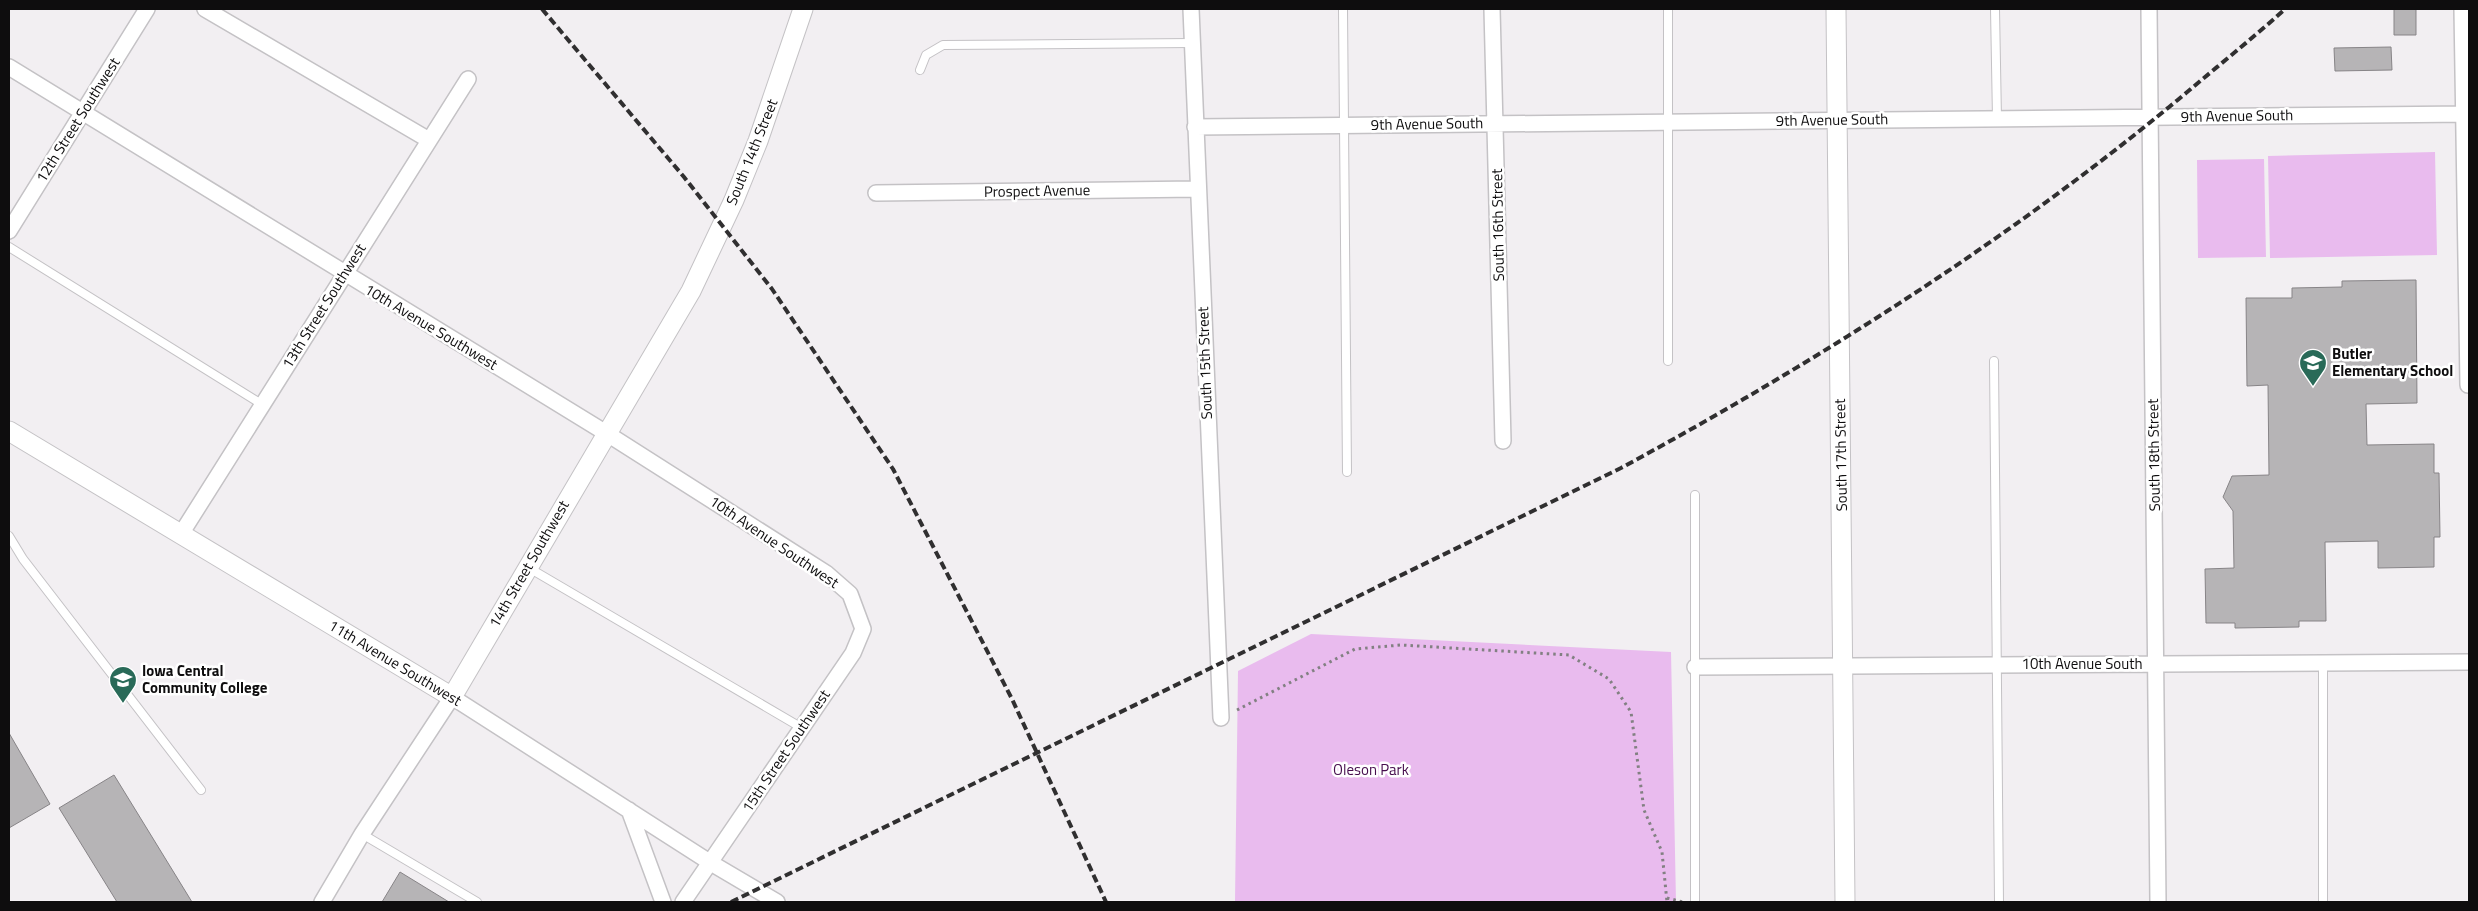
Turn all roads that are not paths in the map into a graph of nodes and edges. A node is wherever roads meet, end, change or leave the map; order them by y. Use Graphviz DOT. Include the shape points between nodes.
graph roads {
  1 [pos="205,9"];
  2 [pos="803,9"];
  3 [pos="1191,9"];
  4 [pos="1343,9"];
  5 [pos="1492,9"];
  6 [pos="1668,9"];
  7 [pos="1836,9"];
  8 [pos="1996,9"];
  9 [pos="2149,9"];
  10 [pos="2462,9"];
  11 [pos="142,11"];
  12 [pos="1192,43"];
  13 [pos="9,67"];
  14 [pos="920,70"];
  15 [pos="468,78"];
  16 [pos="82,113"];
  17 [pos="2467,114"];
  18 [pos="2150,117"];
  19 [pos="1996,119"];
  20 [pos="1837,120"];
  21 [pos="1670,122"];
  22 [pos="1495,124"];
  23 [pos="1345,125"];
  24 [pos="1195,127"];
  25 [pos="429,140"];
  26 [pos="1197,189"];
  27 [pos="876,193"];
  28 [pos="9,231"];
  29 [pos="9,247"];
  30 [pos="344,274"];
  31 [pos="691,291"];
  32 [pos="1668,361"];
  33 [pos="1994,361"];
  34 [pos="2468,385"];
  35 [pos="263,405"];
  36 [pos="9,431"];
  37 [pos="606,433"];
  38 [pos="1503,442"];
  39 [pos="1347,472"];
  40 [pos="1695,495"];
  41 [pos="181,534"];
  42 [pos="9,536"];
  43 [pos="528,567"];
  44 [pos="850,594"];
  45 [pos="2322,662"];
  46 [pos="2469,662"];
  47 [pos="2156,664"];
  48 [pos="1997,665"];
  49 [pos="1843,666"];
  50 [pos="1695,667"];
  51 [pos="452,697"];
  52 [pos="1221,718"];
  53 [pos="802,728"];
  54 [pos="201,790"];
  55 [pos="629,810"];
  56 [pos="362,834"];
  57 [pos="711,863"];
  58 [pos="322,902"];
  59 [pos="478,902"];
  60 [pos="663,902"];
  61 [pos="683,902"];
  62 [pos="777,902"];
  63 [pos="1695,902"];
  64 [pos="1845,902"];
  65 [pos="1999,902"];
  66 [pos="2158,902"];
  67 [pos="2322,902"];
  1 -- 25 [label="street"];
  2 -- 31 [label="street, South 14th Street" via="755,149"];
  3 -- 12 [label="street, South 15th Street"];
  4 -- 23 [label="lane"];
  5 -- 22 [label="street, South 16th Street"];
  6 -- 21 [label="lane"];
  7 -- 20 [label="street, South 17th Street"];
  8 -- 19 [label="lane"];
  9 -- 18 [label="street, South 18th Street"];
  10 -- 17 [label="street"];
  11 -- 16 [label="street, 12th Street Southwest"];
  12 -- 14 [label="lane" via="943,45 926,55"];
  12 -- 24 [label="street, South 15th Street"];
  13 -- 16 [label="street, 10th Avenue Southwest"];
  15 -- 25 [label="street, 13th Street Southwest"];
  16 -- 28 [label="street, 12th Street Southwest"];
  16 -- 30 [label="street, 10th Avenue Southwest"];
  17 -- 18 [label="street, 9th Avenue South"];
  17 -- 34 [label="street"];
  18 -- 19 [label="street, 9th Avenue South"];
  18 -- 47 [label="street, South 18th Street"];
  19 -- 20 [label="street, 9th Avenue South"];
  20 -- 21 [label="street, 9th Avenue South"];
  20 -- 49 [label="street, South 17th Street"];
  21 -- 22 [label="street, 9th Avenue South"];
  21 -- 32 [label="lane"];
  22 -- 23 [label="street, 9th Avenue South"];
  22 -- 38 [label="street, South 16th Street"];
  23 -- 24 [label="street, 9th Avenue South"];
  23 -- 39 [label="lane"];
  24 -- 26 [label="street, South 15th Street"];
  25 -- 30 [label="street, 13th Street Southwest"];
  26 -- 27 [label="street, Prospect Avenue"];
  26 -- 52 [label="street, South 15th Street"];
  29 -- 35 [label="lane"];
  30 -- 35 [label="street, 13th Street Southwest"];
  30 -- 37 [label="street, 10th Avenue Southwest"];
  31 -- 37 [label="street, 14th Street Southwest"];
  33 -- 48 [label="lane"];
  35 -- 41 [label="street, 13th Street Southwest"];
  36 -- 41 [label="street, 11th Avenue Southwest"];
  37 -- 43 [label="street, 14th Street Southwest"];
  37 -- 44 [label="street, 10th Avenue Southwest" via="826,573"];
  40 -- 50 [label="lane"];
  41 -- 51 [label="street, 11th Avenue Southwest"];
  42 -- 54 [label="lane" via="23,559"];
  43 -- 51 [label="street, 14th Street Southwest"];
  43 -- 53 [label="lane"];
  44 -- 53 [label="street, 15th Street Southwest" via="863,629 853,653"];
  45 -- 46 [label="street, 10th Avenue South"];
  45 -- 47 [label="street, 10th Avenue South"];
  45 -- 67 [label="lane"];
  47 -- 48 [label="street, 10th Avenue South"];
  47 -- 66 [label="street, South 18th Street"];
  48 -- 49 [label="street, 10th Avenue South"];
  48 -- 65 [label="lane"];
  49 -- 50 [label="street, 10th Avenue South"];
  49 -- 64 [label="street, South 17th Street"];
  50 -- 63 [label="lane"];
  51 -- 55 [label="street, 11th Avenue Southwest"];
  51 -- 56 [label="street, 14th Street Southwest"];
  53 -- 57 [label="street, 15th Street Southwest"];
  55 -- 57 [label="street, 11th Avenue Southwest"];
  55 -- 60 [label="street"];
  56 -- 58 [label="street, 14th Street Southwest"];
  56 -- 59 [label="lane"];
  57 -- 61 [label="street, 15th Street Southwest"];
  57 -- 62 [label="street, 11th Avenue Southwest"];
}
